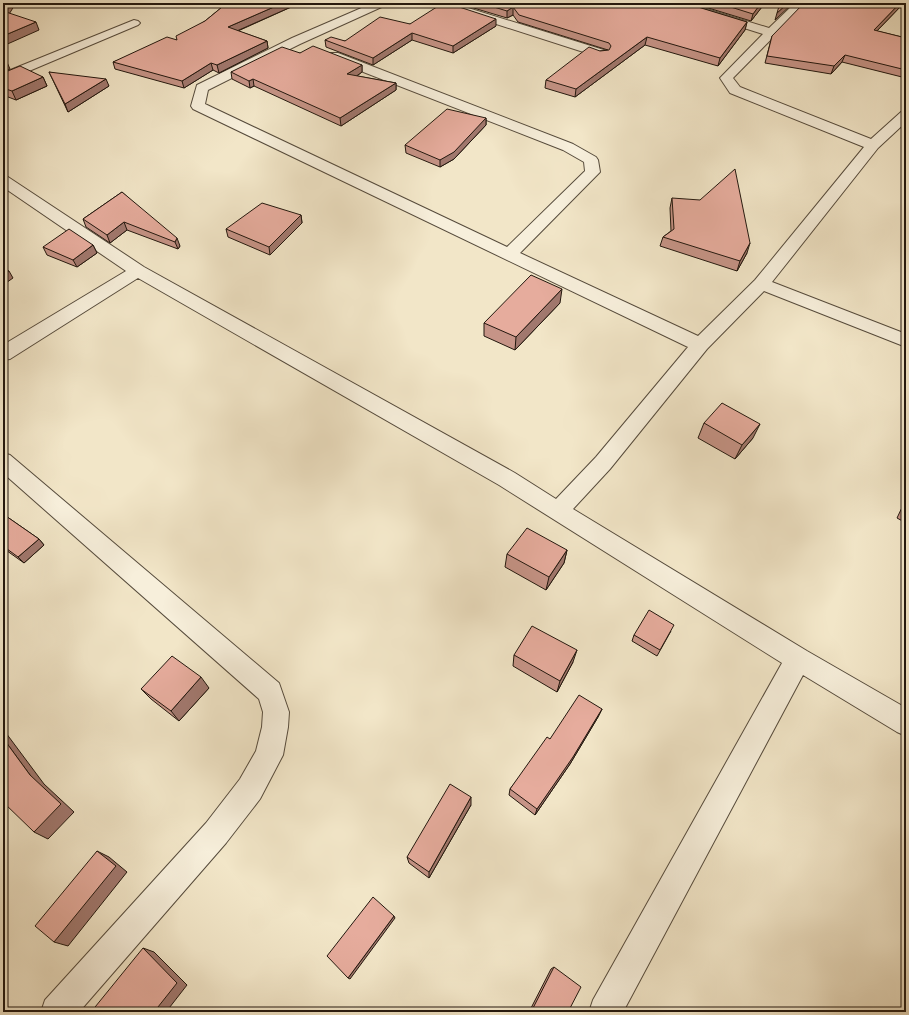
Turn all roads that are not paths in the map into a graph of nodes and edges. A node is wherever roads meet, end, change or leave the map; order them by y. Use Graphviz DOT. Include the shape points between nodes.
graph roads {
  1 [pos="382,3"];
  2 [pos="441,3"];
  3 [pos="675,3"];
  4 [pos="801,3"];
  5 [pos="134,23"];
  6 [pos="772,33"];
  7 [pos="296,41"];
  8 [pos="603,54"];
  9 [pos="3,78"];
  10 [pos="906,116"];
  11 [pos="873,145"];
  12 [pos="7,188"];
  13 [pos="508,255"];
  14 [pos="138,271"];
  15 [pos="761,284"];
  16 [pos="906,341"];
  17 [pos="700,345"];
  18 [pos="3,354"];
  19 [pos="3,461"];
  20 [pos="558,511"];
  21 [pos="798,659"];
  22 [pos="906,723"];
  23 [pos="57,1012"];
  24 [pos="605,1012"];
  1 -- 7 [label="street"];
  2 -- 8 [label="street"];
  3 -- 6 [label="street"];
  4 -- 6 [label="street"];
  5 -- 9 [label="street"];
  6 -- 11 [label="street" via="726,78 735,90"];
  7 -- 13 [label="street" via="568,147 591,160 594,172"];
  7 -- 13 [label="street" via="202,88 198,106"];
  10 -- 11 [label="street"];
  11 -- 15 [label="street"];
  12 -- 14 [label="street"];
  13 -- 17 [label="street"];
  14 -- 18 [label="street"];
  14 -- 20 [label="street" via="507,479"];
  15 -- 16 [label="street"];
  15 -- 17 [label="street"];
  17 -- 20 [label="street" via="603,463"];
  19 -- 23 [label="street" via="270,692 276,712 269,755 250,789 216,834"];
  20 -- 21 [label="street"];
  21 -- 22 [label="street"];
  21 -- 24 [label="street"];
}
